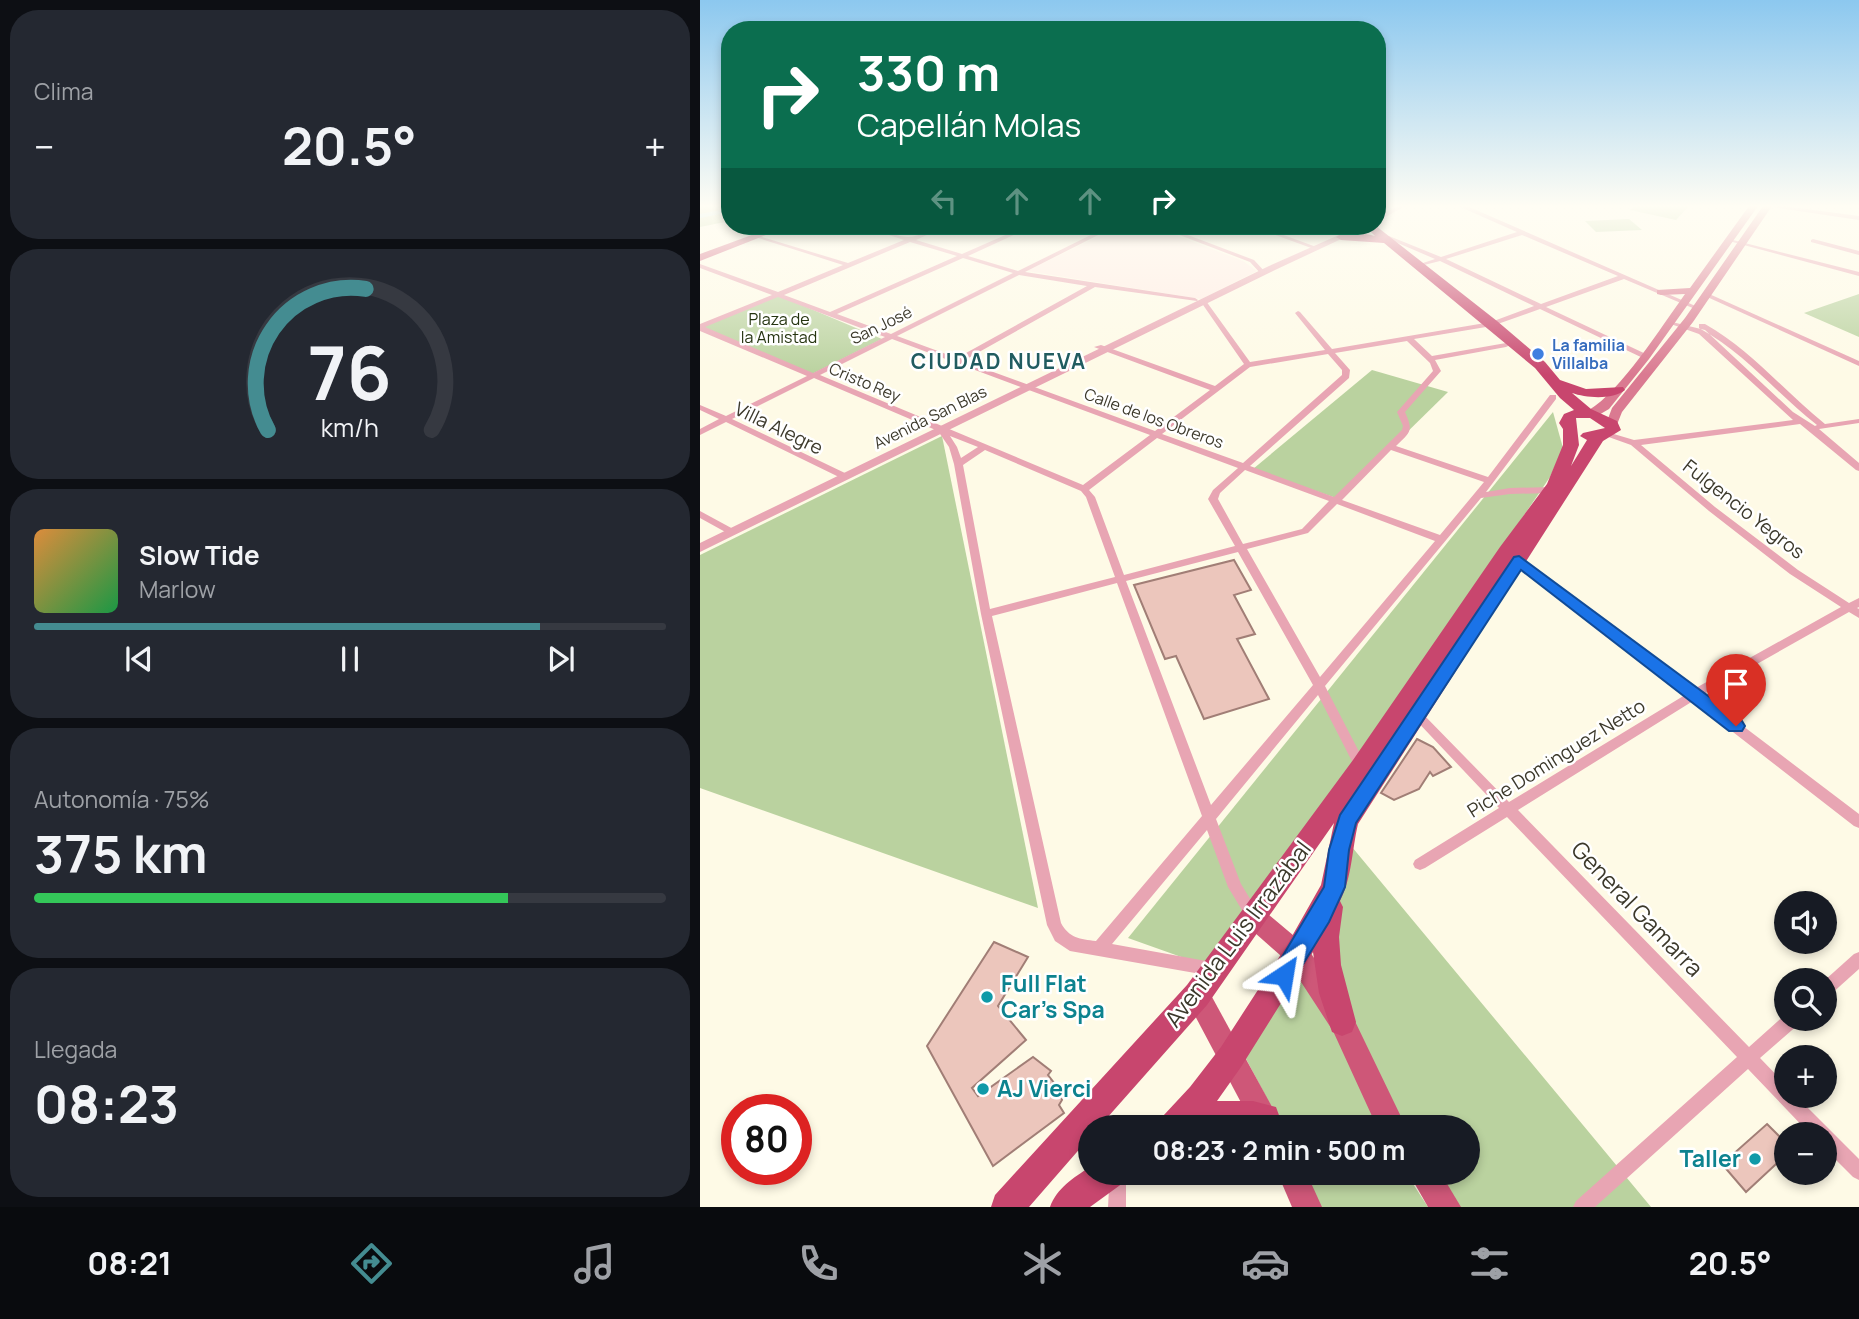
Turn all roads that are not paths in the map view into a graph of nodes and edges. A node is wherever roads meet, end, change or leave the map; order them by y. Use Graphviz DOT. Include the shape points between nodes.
graph roads {
  1 [pos="840,262"];
  2 [pos="854,262"];
  3 [pos="949,262"];
  4 [pos="984,262"];
  5 [pos="1040,262"];
  6 [pos="1251,262"];
  7 [pos="1280,262"];
  8 [pos="1412,262"];
  9 [pos="1418,262"];
  10 [pos="1430,262"];
  11 [pos="1448,262"];
  12 [pos="1589,262"];
  13 [pos="1715,262"];
  14 [pos="1730,262"];
  15 [pos="1815,262"];
  16 [pos="1854,262"];
  17 [pos="848,265"];
  18 [pos="1422,265"];
  19 [pos="700,266"];
  20 [pos="1262,271"];
  21 [pos="1850,272"];
  22 [pos="1018,273"];
  23 [pos="1859,274"];
  24 [pos="1623,277"];
  25 [pos="1093,285"];
  26 [pos="1694,291"];
  27 [pos="1665,293"];
  28 [pos="778,295"];
  29 [pos="1707,295"];
  30 [pos="1199,301"];
  31 [pos="1683,305"];
  32 [pos="1541,306"];
  33 [pos="1698,308"];
  34 [pos="1298,313"];
  35 [pos="831,314"];
  36 [pos="1670,322"];
  37 [pos="1687,323"];
  38 [pos="1487,324"];
  39 [pos="700,327"];
  40 [pos="891,336"];
  41 [pos="1407,337"];
  42 [pos="1506,345"];
  43 [pos="1102,349"];
  44 [pos="1330,351"];
  45 [pos="1644,356"];
  46 [pos="1430,359"];
  47 [pos="957,361"];
  48 [pos="1859,364"];
  49 [pos="1248,365"];
  50 [pos="813,375"];
  51 [pos="1552,380"];
  52 [pos="1023,385"];
  53 [pos="1215,388"];
  54 [pos="1618,390"];
  55 [pos="1553,397"];
  56 [pos="700,407"];
  57 [pos="1590,413"];
  58 [pos="725,419"];
  59 [pos="1802,421"];
  60 [pos="1859,421"];
  61 [pos="1570,423"];
  62 [pos="1823,426"];
  63 [pos="938,428"];
  64 [pos="1812,428"];
  65 [pos="1606,431"];
  66 [pos="700,432"];
  67 [pos="1157,434"];
  68 [pos="1633,443"];
  69 [pos="984,447"];
  70 [pos="1390,447"];
  71 [pos="958,464"];
  72 [pos="1245,467"];
  73 [pos="1859,468"];
  74 [pos="840,475"];
  75 [pos="1490,481"];
  76 [pos="1084,489"];
  77 [pos="1552,490"];
  78 [pos="1478,496"];
  79 [pos="1337,501"];
  80 [pos="700,514"];
  81 [pos="728,530"];
  82 [pos="700,538"];
  83 [pos="1440,539"];
  84 [pos="700,548"];
  85 [pos="1241,549"];
  86 [pos="1513,556"];
  87 [pos="1121,578"];
  88 [pos="1856,608"];
  89 [pos="986,614"];
  90 [pos="1320,687"];
  91 [pos="1695,695"];
  92 [pos="1418,716"];
  93 [pos="1362,767"];
  94 [pos="1509,810"];
  95 [pos="1209,815"];
  96 [pos="1859,822"];
  97 [pos="1420,864"];
  98 [pos="1334,887"];
  99 [pos="1254,917"];
  100 [pos="1097,950"];
  101 [pos="1297,954"];
  102 [pos="1859,959"];
  103 [pos="1215,969"];
  104 [pos="1837,978"];
  105 [pos="1197,995"];
  106 [pos="1342,1022"];
  107 [pos="1779,1031"];
  108 [pos="1231,1057"];
  109 [pos="1750,1058"];
  110 [pos="1186,1115"];
  111 [pos="1263,1115"];
  112 [pos="1386,1115"];
  113 [pos="1812,1122"];
  114 [pos="1837,1148"];
  115 [pos="1859,1171"];
  116 [pos="1091,1185"];
  117 [pos="1118,1185"];
  118 [pos="1297,1185"];
  119 [pos="1431,1185"];
  120 [pos="1007,1207"];
  121 [pos="1066,1207"];
  122 [pos="1117,1207"];
  123 [pos="1307,1207"];
  124 [pos="1446,1207"];
  125 [pos="1582,1207"];
  1 -- 17 [label="street"];
  2 -- 17 [label="street"];
  3 -- 35 [label="street"];
  4 -- 22 [label="street"];
  5 -- 22 [label="street, San José"];
  6 -- 20 [label="street"];
  7 -- 20 [label="street, Avenida San Blas"];
  8 -- 38 [label="highway"];
  9 -- 18 [label="highway"];
  10 -- 18 [label="street"];
  11 -- 32 [label="street"];
  12 -- 24 [label="street"];
  13 -- 26 [label="main road"];
  14 -- 29 [label="main road, Avenida Luis Irrazábal"];
  15 -- 21 [label="street"];
  16 -- 21 [label="street"];
  17 -- 28 [label="street"];
  18 -- 38 [label="highway"];
  19 -- 28 [label="street, Calle de los Obreros"];
  20 -- 30 [label="street, Avenida San Blas"];
  21 -- 23 [label="street"];
  22 -- 25 [label="street"];
  22 -- 40 [label="street, San José"];
  24 -- 27 [label="street"];
  24 -- 32 [label="street"];
  25 -- 30 [label="street"];
  25 -- 47 [label="street"];
  26 -- 27 [label="main road"];
  26 -- 31 [label="main road"];
  27 -- 31 [label="street"];
  28 -- 35 [label="street, Calle de los Obreros"];
  28 -- 39 [label="street"];
  29 -- 33 [label="main road, Avenida Luis Irrazábal"];
  29 -- 48 [label="street"];
  30 -- 43 [label="street, Avenida San Blas"];
  30 -- 49 [label="street"];
  31 -- 33 [label="street"];
  31 -- 36 [label="main road"];
  32 -- 38 [label="street"];
  32 -- 45 [label="street"];
  33 -- 37 [label="main road, Avenida Luis Irrazábal"];
  34 -- 44 [label="street"];
  35 -- 40 [label="street, Calle de los Obreros"];
  36 -- 37 [label="street"];
  36 -- 45 [label="main road"];
  37 -- 59 [label="street" via="1710,338"];
  37 -- 62 [label="street" via="1725,338"];
  37 -- 65 [label="main road, Avenida Luis Irrazábal" via="1616,411"];
  38 -- 41 [label="street"];
  38 -- 42 [label="highway"];
  38 -- 51 [label="highway" via="1540,365"];
  39 -- 50 [label="street, Cristo Rey"];
  40 -- 47 [label="street, Calle de los Obreros"];
  40 -- 50 [label="street, San José"];
  41 -- 44 [label="street"];
  41 -- 46 [label="street"];
  42 -- 46 [label="street"];
  42 -- 55 [label="highway"];
  43 -- 52 [label="street, Avenida San Blas"];
  43 -- 53 [label="street"];
  44 -- 49 [label="street"];
  44 -- 72 [label="street" via="1346,370 1343,381"];
  45 -- 54 [label="main road"];
  46 -- 70 [label="street" via="1437,371 1401,412 1406,432"];
  47 -- 52 [label="street, Calle de los Obreros"];
  49 -- 53 [label="street"];
  50 -- 58 [label="street, San José"];
  50 -- 63 [label="street, Cristo Rey"];
  51 -- 54 [label="highway" via="1577,392"];
  51 -- 57 [label="highway"];
  52 -- 63 [label="street, Avenida San Blas"];
  52 -- 67 [label="street, Calle de los Obreros"];
  53 -- 67 [label="street"];
  54 -- 57 [label="main road" via="1605,406"];
  55 -- 61 [label="highway"];
  55 -- 75 [label="street"];
  56 -- 58 [label="street, Villa Alegre"];
  57 -- 61 [label="highway"];
  57 -- 65 [label="highway"];
  58 -- 66 [label="street, San José"];
  58 -- 74 [label="street, Villa Alegre"];
  59 -- 64 [label="street"];
  59 -- 68 [label="street"];
  60 -- 62 [label="street"];
  61 -- 65 [label="highway" via="1583,435"];
  61 -- 77 [label="highway, Avenida Luis Irrazábal" via="1567,459"];
  62 -- 64 [label="street"];
  63 -- 69 [label="street, Cristo Rey"];
  63 -- 71 [label="street" via="953,447"];
  63 -- 74 [label="street, Avenida San Blas"];
  64 -- 73 [label="street"];
  65 -- 68 [label="street, Fulgencio Yegros"];
  65 -- 86 [label="highway, Avenida Luis Irrazábal"];
  67 -- 72 [label="street, Calle de los Obreros"];
  67 -- 76 [label="street"];
  68 -- 88 [label="street, Fulgencio Yegros" via="1794,572"];
  69 -- 71 [label="street"];
  69 -- 76 [label="street, Cristo Rey"];
  70 -- 75 [label="street"];
  70 -- 79 [label="street"];
  71 -- 89 [label="street"];
  72 -- 79 [label="street, Calle de los Obreros"];
  72 -- 85 [label="street" via="1213,499"];
  74 -- 81 [label="street, Avenida San Blas"];
  75 -- 78 [label="street"];
  76 -- 87 [label="street"];
  77 -- 78 [label="street"];
  77 -- 86 [label="highway, Avenida Luis Irrazábal"];
  78 -- 83 [label="street"];
  79 -- 83 [label="street, Calle de los Obreros"];
  79 -- 85 [label="street" via="1305,531"];
  80 -- 81 [label="street"];
  81 -- 82 [label="street, Avenida San Blas"];
  81 -- 84 [label="street, Avenida San Blas"];
  83 -- 90 [label="street"];
  85 -- 87 [label="street"];
  85 -- 90 [label="street"];
  86 -- 91 [label="street"];
  86 -- 92 [label="highway, Avenida Luis Irrazábal"];
  86 -- 93 [label="highway, Avenida Luis Irrazábal"];
  87 -- 89 [label="street"];
  87 -- 95 [label="street"];
  88 -- 91 [label="street, Piche Dominguez Netto"];
  89 -- 100 [label="street" via="1054,925 1070,944"];
  90 -- 93 [label="street"];
  90 -- 95 [label="street"];
  91 -- 94 [label="street, Piche Dominguez Netto"];
  91 -- 96 [label="street"];
  92 -- 94 [label="street, General Gamarra"];
  92 -- 98 [label="highway, Avenida Luis Irrazábal" via="1347,821"];
  93 -- 99 [label="highway, Avenida Luis Irrazábal"];
  94 -- 97 [label="street, Piche Dominguez Netto"];
  94 -- 109 [label="street, General Gamarra"];
  95 -- 99 [label="street" via="1239,896"];
  95 -- 100 [label="street"];
  98 -- 101 [label="highway, Avenida Luis Irrazábal"];
  98 -- 106 [label="highway" via="1325,939 1326,966"];
  99 -- 101 [label="main road"];
  99 -- 103 [label="highway, Avenida Luis Irrazábal"];
  100 -- 103 [label="street"];
  101 -- 106 [label="main road"];
  101 -- 108 [label="highway, Avenida Luis Irrazábal"];
  102 -- 104 [label="street"];
  103 -- 105 [label="highway, Avenida Luis Irrazábal"];
  105 -- 108 [label="main road"];
  105 -- 120 [label="highway, Avenida Luis Irrazábal"];
  106 -- 112 [label="main road"];
  107 -- 109 [label="street"];
  108 -- 110 [label="highway, Avenida Luis Irrazábal"];
  108 -- 111 [label="main road"];
  109 -- 113 [label="street, General Gamarra"];
  109 -- 125 [label="street"];
  114 -- 115 [label="street, General Gamarra"];
  116 -- 121 [label="highway"];
  117 -- 122 [label="street"];
  118 -- 123 [label="main road"];
  119 -- 124 [label="main road"];
}
